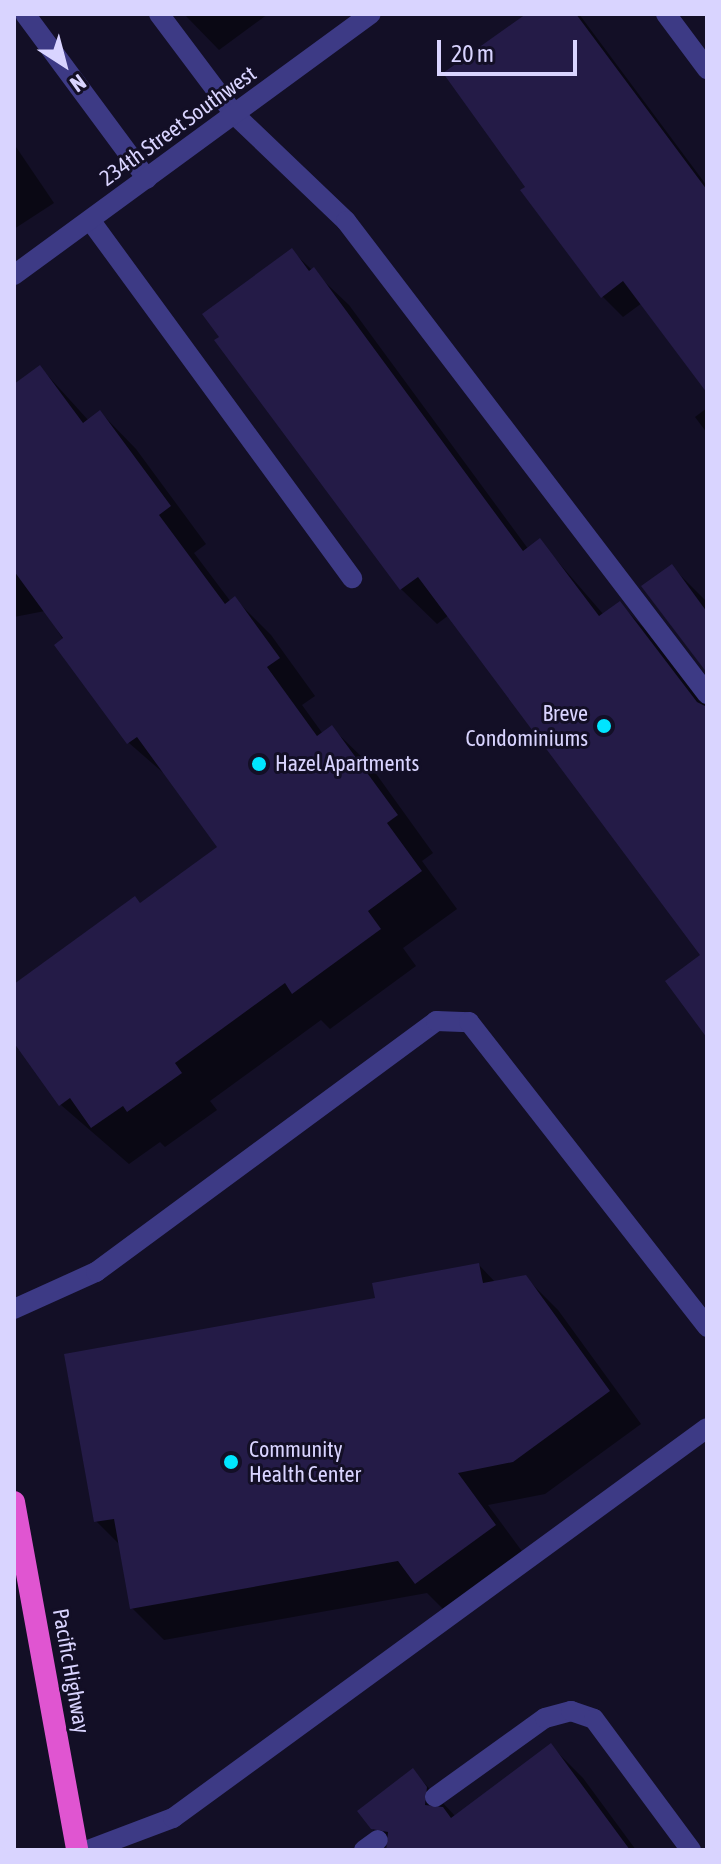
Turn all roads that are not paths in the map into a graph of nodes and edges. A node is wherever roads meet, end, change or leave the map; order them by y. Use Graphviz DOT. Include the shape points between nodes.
graph roads {
  1 [pos="25,14"];
  2 [pos="159,14"];
  3 [pos="371,14"];
  4 [pos="666,14"];
  5 [pos="707,69"];
  6 [pos="234,114"];
  7 [pos="147,179"];
  8 [pos="90,220"];
  9 [pos="14,275"];
  10 [pos="352,578"];
  11 [pos="707,694"];
  12 [pos="14,1309"];
  13 [pos="707,1327"];
  14 [pos="707,1428"];
  15 [pos="14,1502"];
  16 [pos="435,1797"];
  17 [pos="77,1850"];
  18 [pos="88,1850"];
  19 [pos="691,1850"];
  1 -- 7 [label="street"];
  2 -- 6 [label="street"];
  3 -- 6 [label="street, 234th Street Southwest"];
  4 -- 5 [label="street"];
  6 -- 7 [label="street, 234th Street Southwest"];
  6 -- 11 [label="street" via="346,221"];
  7 -- 8 [label="street, 234th Street Southwest"];
  8 -- 9 [label="street, 234th Street Southwest"];
  8 -- 10 [label="street"];
  12 -- 13 [label="street" via="96,1272 436,1021 469,1022"];
  14 -- 18 [label="street" via="173,1818"];
  15 -- 17 [label="highway, Pacific Highway"];
  16 -- 19 [label="street" via="545,1718 571,1711 594,1719"];
}
